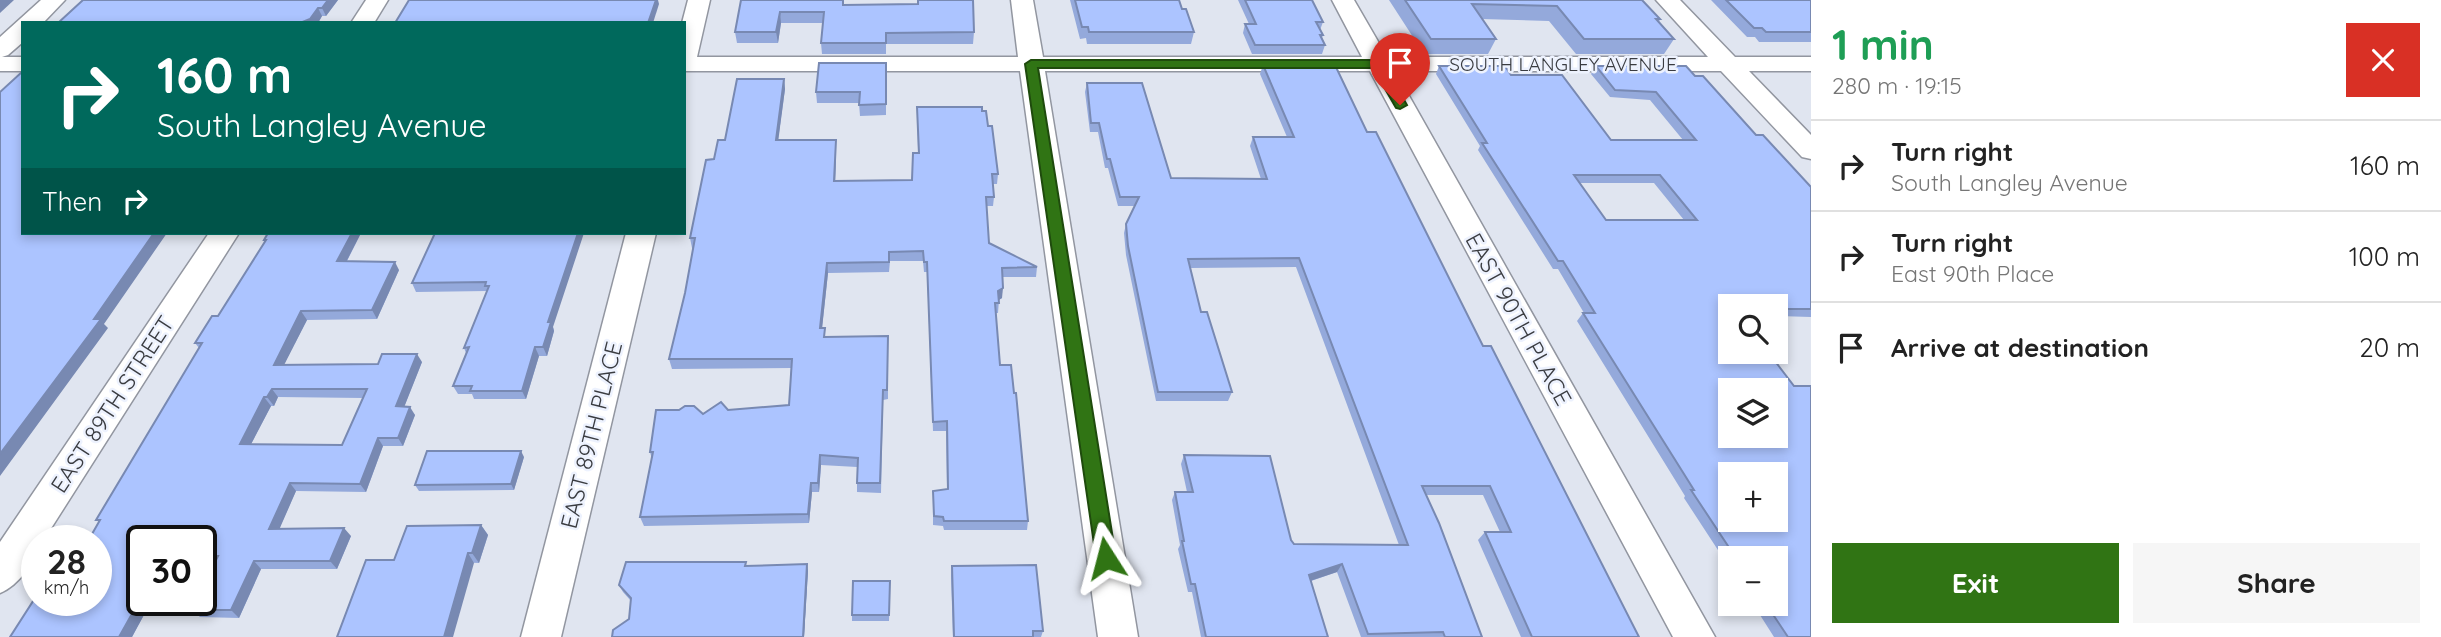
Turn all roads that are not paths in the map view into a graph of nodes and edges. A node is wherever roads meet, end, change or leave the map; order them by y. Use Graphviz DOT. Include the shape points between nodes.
graph roads {
  1 [pos="54,0"];
  2 [pos="377,0"];
  3 [pos="699,0"];
  4 [pos="1021,0"];
  5 [pos="1343,0"];
  6 [pos="1667,0"];
  7 [pos="31,21"];
  8 [pos="363,21"];
  9 [pos="21,31"];
  10 [pos="0,50"];
  11 [pos="686,51"];
  12 [pos="0,64"];
  13 [pos="21,64"];
  14 [pos="686,64"];
  15 [pos="1031,64"];
  16 [pos="1378,64"];
  17 [pos="1728,64"];
  18 [pos="1811,64"];
  19 [pos="1811,151"];
  20 [pos="223,235"];
  21 [pos="641,235"];
  22 [pos="0,575"];
  23 [pos="541,637"];
  24 [pos="1118,637"];
  25 [pos="1695,637"];
  1 -- 7 [label="street"];
  2 -- 8 [label="street"];
  3 -- 11 [label="street"];
  4 -- 15 [label="street"];
  5 -- 16 [label="street, EAST 90TH PLACE"];
  6 -- 17 [label="street"];
  9 -- 10 [label="street"];
  12 -- 13 [label="street"];
  14 -- 15 [label="street, SOUTH LANGLEY AVENUE"];
  15 -- 16 [label="street, SOUTH LANGLEY AVENUE"];
  15 -- 24 [label="street"];
  16 -- 17 [label="street, SOUTH LANGLEY AVENUE"];
  16 -- 25 [label="street, EAST 90TH PLACE"];
  17 -- 18 [label="street, SOUTH LANGLEY AVENUE"];
  17 -- 19 [label="street"];
  20 -- 22 [label="street, EAST 89TH STREET"];
  21 -- 23 [label="street, EAST 89TH PLACE"];
}
